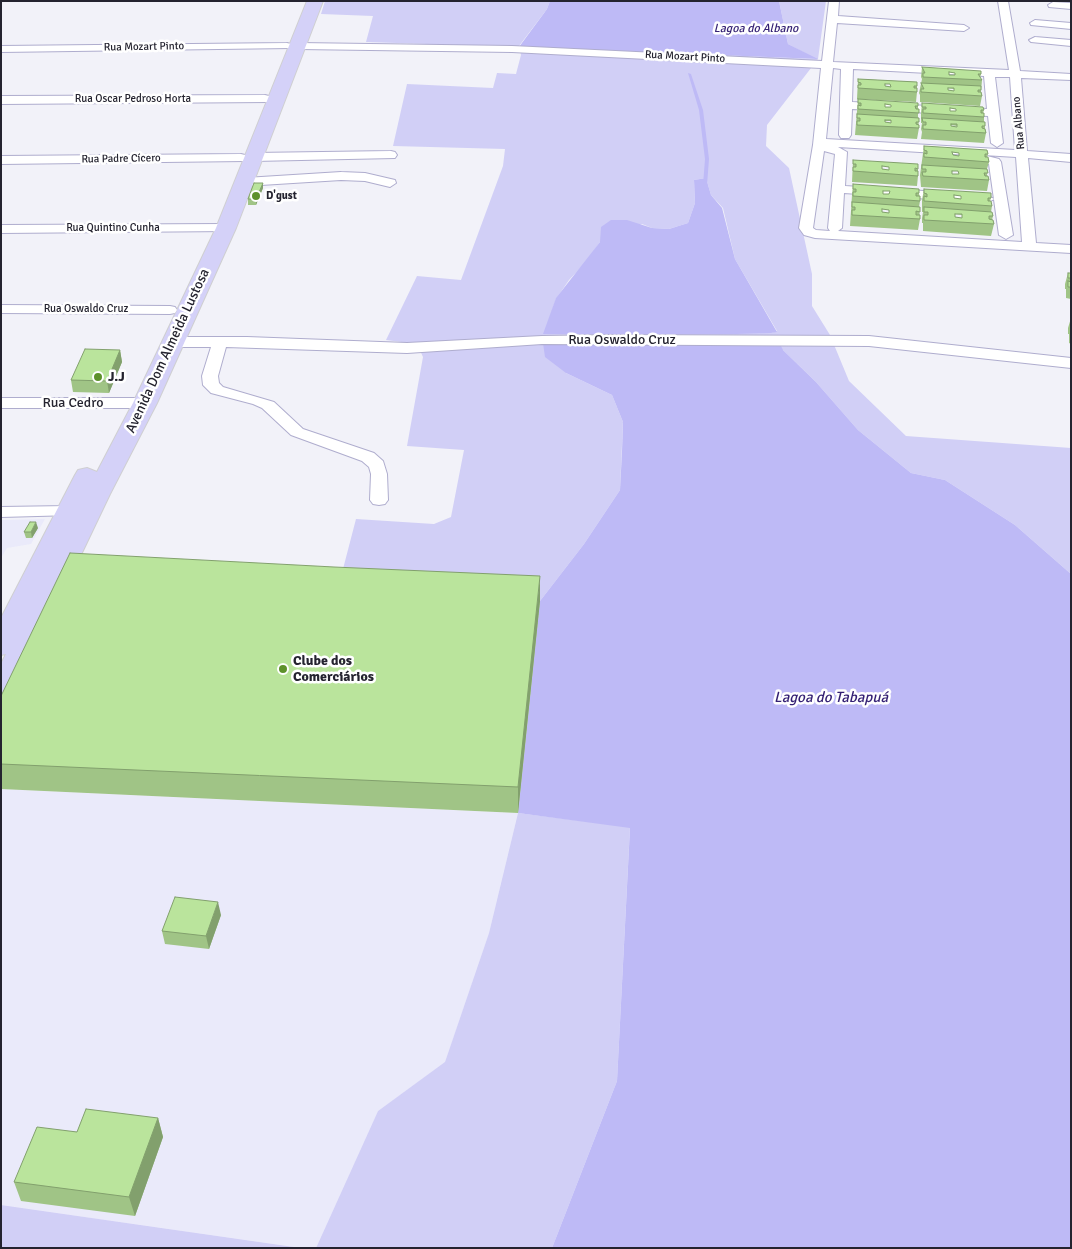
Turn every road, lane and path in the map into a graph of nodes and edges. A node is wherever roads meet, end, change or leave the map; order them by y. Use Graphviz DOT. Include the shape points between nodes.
graph roads {
  1 [pos="304,1"];
  2 [pos="315,1"];
  3 [pos="834,1"];
  4 [pos="1003,1"];
  5 [pos="1053,5"];
  6 [pos="1071,6"];
  7 [pos="832,20"];
  8 [pos="1035,23"];
  9 [pos="1071,26"];
  10 [pos="964,28"];
  11 [pos="296,37"];
  12 [pos="1035,40"];
  13 [pos="1071,43"];
  14 [pos="1,49"];
  15 [pos="828,64"];
  16 [pos="848,65"];
  17 [pos="989,72"];
  18 [pos="1015,74"];
  19 [pos="1071,77"];
  20 [pos="265,99"];
  21 [pos="1,100"];
  22 [pos="846,105"];
  23 [pos="994,113"];
  24 [pos="845,135"];
  25 [pos="819,143"];
  26 [pos="997,143"];
  27 [pos="841,152"];
  28 [pos="1022,154"];
  29 [pos="391,155"];
  30 [pos="247,157"];
  31 [pos="1071,158"];
  32 [pos="1,160"];
  33 [pos="245,182"];
  34 [pos="390,183"];
  35 [pos="838,189"];
  36 [pos="1001,200"];
  37 [pos="217,228"];
  38 [pos="835,228"];
  39 [pos="1,229"];
  40 [pos="1006,235"];
  41 [pos="1029,246"];
  42 [pos="1071,249"];
  43 [pos="1,309"];
  44 [pos="170,310"];
  45 [pos="172,342"];
  46 [pos="220,342"];
  47 [pos="1071,363"];
  48 [pos="1,403"];
  49 [pos="135,403"];
  50 [pos="379,500"];
  51 [pos="68,511"];
  52 [pos="1,512"];
  53 [pos="1,646"];
  54 [pos="1,693"];
  1 -- 11 [label="main road, Avenida Dom Almeida Lustosa"];
  2 -- 11 [label="main road, Avenida Dom Almeida Lustosa"];
  3 -- 7 [label="street"];
  4 -- 18 [label="street, Rua Albano"];
  5 -- 6 [label="street"];
  7 -- 10 [label="street"];
  7 -- 15 [label="street"];
  8 -- 9 [label="street"];
  11 -- 14 [label="street, Rua Mozart Pinto"];
  11 -- 15 [label="street, Rua Mozart Pinto"];
  11 -- 20 [label="main road, Avenida Dom Almeida Lustosa"];
  11 -- 30 [label="main road, Avenida Dom Almeida Lustosa"];
  12 -- 13 [label="street"];
  15 -- 16 [label="street, Rua Mozart Pinto"];
  15 -- 25 [label="street"];
  16 -- 17 [label="street, Rua Mozart Pinto"];
  16 -- 22 [label="street"];
  17 -- 18 [label="street, Rua Mozart Pinto"];
  17 -- 23 [label="street"];
  18 -- 19 [label="street, Rua Mozart Pinto"];
  18 -- 28 [label="street, Rua Albano"];
  20 -- 21 [label="street, Rua Oscar Pedroso Horta"];
  20 -- 30 [label="main road, Avenida Dom Almeida Lustosa"];
  22 -- 23 [label="street"];
  22 -- 24 [label="street"];
  23 -- 26 [label="street"];
  25 -- 27 [label="street"];
  25 -- 28 [label="street"];
  25 -- 41 [label="street" via="806,228 809,232"];
  27 -- 35 [label="street"];
  27 -- 36 [label="street" via="990,160 995,162"];
  28 -- 31 [label="street"];
  28 -- 41 [label="street, Rua Albano"];
  29 -- 30 [label="street, Rua Padre Cícero"];
  30 -- 32 [label="street, Rua Padre Cícero"];
  30 -- 33 [label="main road, Avenida Dom Almeida Lustosa"];
  30 -- 37 [label="main road, Avenida Dom Almeida Lustosa"];
  33 -- 34 [label="street" via="340,176"];
  33 -- 37 [label="main road, Avenida Dom Almeida Lustosa"];
  35 -- 36 [label="street"];
  35 -- 38 [label="street"];
  36 -- 40 [label="street"];
  37 -- 39 [label="street, Rua Quintino Cunha"];
  37 -- 44 [label="main road, Avenida Dom Almeida Lustosa"];
  37 -- 45 [label="main road, Avenida Dom Almeida Lustosa"];
  41 -- 42 [label="street"];
  43 -- 44 [label="street, Rua Oswaldo Cruz"];
  44 -- 49 [label="main road, Avenida Dom Almeida Lustosa"];
  45 -- 46 [label="street, Rua Oswaldo Cruz"];
  45 -- 49 [label="main road, Avenida Dom Almeida Lustosa"];
  46 -- 47 [label="street, Rua Oswaldo Cruz" via="407,348 614,338 869,341"];
  46 -- 50 [label="street" via="210,376 217,390 259,401 268,405 297,432 368,457 377,465 380,474"];
  48 -- 49 [label="street, Rua Cedro"];
  49 -- 51 [label="main road, Avenida Dom Almeida Lustosa"];
  49 -- 54 [label="main road, Avenida Dom Almeida Lustosa" via="98,494"];
  51 -- 52 [label="street"];
  51 -- 53 [label="main road, Avenida Dom Almeida Lustosa"];
}
